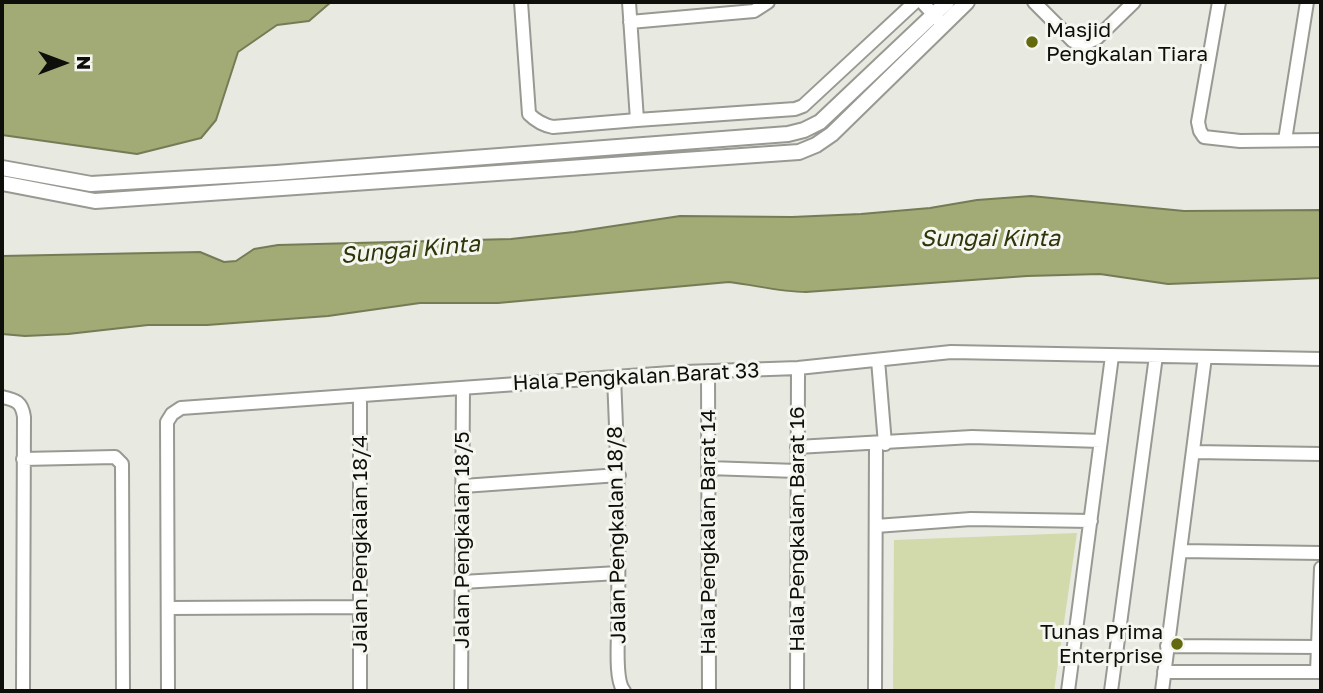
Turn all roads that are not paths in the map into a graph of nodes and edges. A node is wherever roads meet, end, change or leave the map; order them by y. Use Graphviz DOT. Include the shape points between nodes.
graph roads {
  1 [pos="521,2"];
  2 [pos="629,2"];
  3 [pos="768,2"];
  4 [pos="917,2"];
  5 [pos="947,2"];
  6 [pos="967,2"];
  7 [pos="1034,2"];
  8 [pos="1135,2"];
  9 [pos="1219,2"];
  10 [pos="1307,2"];
  11 [pos="630,22"];
  12 [pos="935,23"];
  13 [pos="642,120"];
  14 [pos="1285,140"];
  15 [pos="1321,140"];
  16 [pos="2,167"];
  17 [pos="2,183"];
  18 [pos="1112,356"];
  19 [pos="1156,356"];
  20 [pos="1205,357"];
  21 [pos="1321,359"];
  22 [pos="878,360"];
  23 [pos="798,368"];
  24 [pos="708,372"];
  25 [pos="614,377"];
  26 [pos="463,388"];
  27 [pos="360,396"];
  28 [pos="2,397"];
  29 [pos="1101,441"];
  30 [pos="880,444"];
  31 [pos="797,447"];
  32 [pos="1193,452"];
  33 [pos="1321,454"];
  34 [pos="23,459"];
  35 [pos="708,468"];
  36 [pos="797,471"];
  37 [pos="619,475"];
  38 [pos="463,485"];
  39 [pos="1091,521"];
  40 [pos="876,526"];
  41 [pos="1180,551"];
  42 [pos="1321,553"];
  43 [pos="1321,568"];
  44 [pos="618,573"];
  45 [pos="461,582"];
  46 [pos="360,607"];
  47 [pos="168,608"];
  48 [pos="1167,646"];
  49 [pos="1320,647"];
  50 [pos="1164,672"];
  51 [pos="1319,672"];
  52 [pos="23,691"];
  53 [pos="123,691"];
  54 [pos="168,691"];
  55 [pos="360,691"];
  56 [pos="461,691"];
  57 [pos="624,691"];
  58 [pos="709,691"];
  59 [pos="797,691"];
  60 [pos="875,691"];
  61 [pos="1068,691"];
  62 [pos="1111,691"];
  63 [pos="1162,691"];
  1 -- 13 [label="street" via="529,114 548,126"];
  2 -- 11 [label="street"];
  3 -- 11 [label="street" via="754,11"];
  4 -- 12 [label="street"];
  4 -- 13 [label="street" via="803,106"];
  5 -- 12 [label="street"];
  6 -- 12 [label="street"];
  7 -- 8 [label="street" via="1078,43 1091,43"];
  9 -- 14 [label="street" via="1200,131 1204,137 1240,141"];
  10 -- 14 [label="street"];
  11 -- 13 [label="street"];
  12 -- 16 [label="street" via="820,122 788,134 91,184"];
  12 -- 17 [label="street" via="832,134 799,152 95,201"];
  14 -- 15 [label="street"];
  18 -- 19 [label="street, Hala Pengkalan Barat 33"];
  18 -- 22 [label="street, Hala Pengkalan Barat 33" via="951,352"];
  18 -- 29 [label="street"];
  19 -- 20 [label="street, Hala Pengkalan Barat 33"];
  19 -- 62 [label="street"];
  20 -- 21 [label="street, Hala Pengkalan Barat 33"];
  20 -- 32 [label="street"];
  22 -- 23 [label="street, Hala Pengkalan Barat 33"];
  22 -- 30 [label="street"];
  23 -- 24 [label="street, Hala Pengkalan Barat 33"];
  23 -- 31 [label="street, Hala Pengkalan Barat 16"];
  24 -- 25 [label="street, Hala Pengkalan Barat 33"];
  24 -- 35 [label="street, Hala Pengkalan Barat 14"];
  25 -- 26 [label="street, Hala Pengkalan Barat 33"];
  25 -- 37 [label="street, Jalan Pengkalan 18/8"];
  26 -- 27 [label="street, Hala Pengkalan Barat 33"];
  26 -- 38 [label="street, Jalan Pengkalan 18/5"];
  27 -- 46 [label="street, Jalan Pengkalan 18/4"];
  27 -- 47 [label="street, Hala Pengkalan Barat 33" via="181,408 172,414 167,422"];
  28 -- 34 [label="street" via="17,400 23,407"];
  29 -- 30 [label="street" via="972,438"];
  29 -- 39 [label="street"];
  30 -- 31 [label="street"];
  30 -- 40 [label="street"];
  31 -- 36 [label="street, Hala Pengkalan Barat 16"];
  32 -- 33 [label="street"];
  32 -- 41 [label="street"];
  34 -- 52 [label="street"];
  34 -- 53 [label="street" via="115,457 122,464"];
  35 -- 36 [label="street"];
  35 -- 58 [label="street, Hala Pengkalan Barat 14"];
  36 -- 59 [label="street, Hala Pengkalan Barat 16"];
  37 -- 38 [label="street"];
  37 -- 44 [label="street, Jalan Pengkalan 18/8"];
  38 -- 45 [label="street, Jalan Pengkalan 18/5"];
  39 -- 40 [label="street" via="971,519"];
  39 -- 61 [label="street"];
  40 -- 60 [label="street"];
  41 -- 42 [label="street"];
  41 -- 48 [label="street"];
  43 -- 49 [label="street"];
  44 -- 45 [label="street"];
  44 -- 57 [label="street, Jalan Pengkalan 18/8" via="619,682"];
  45 -- 56 [label="street, Jalan Pengkalan 18/5"];
  46 -- 47 [label="street"];
  46 -- 55 [label="street, Jalan Pengkalan 18/4"];
  47 -- 54 [label="street"];
  48 -- 49 [label="street"];
  48 -- 50 [label="street"];
  49 -- 51 [label="street"];
  50 -- 51 [label="street"];
  50 -- 63 [label="street"];
}
